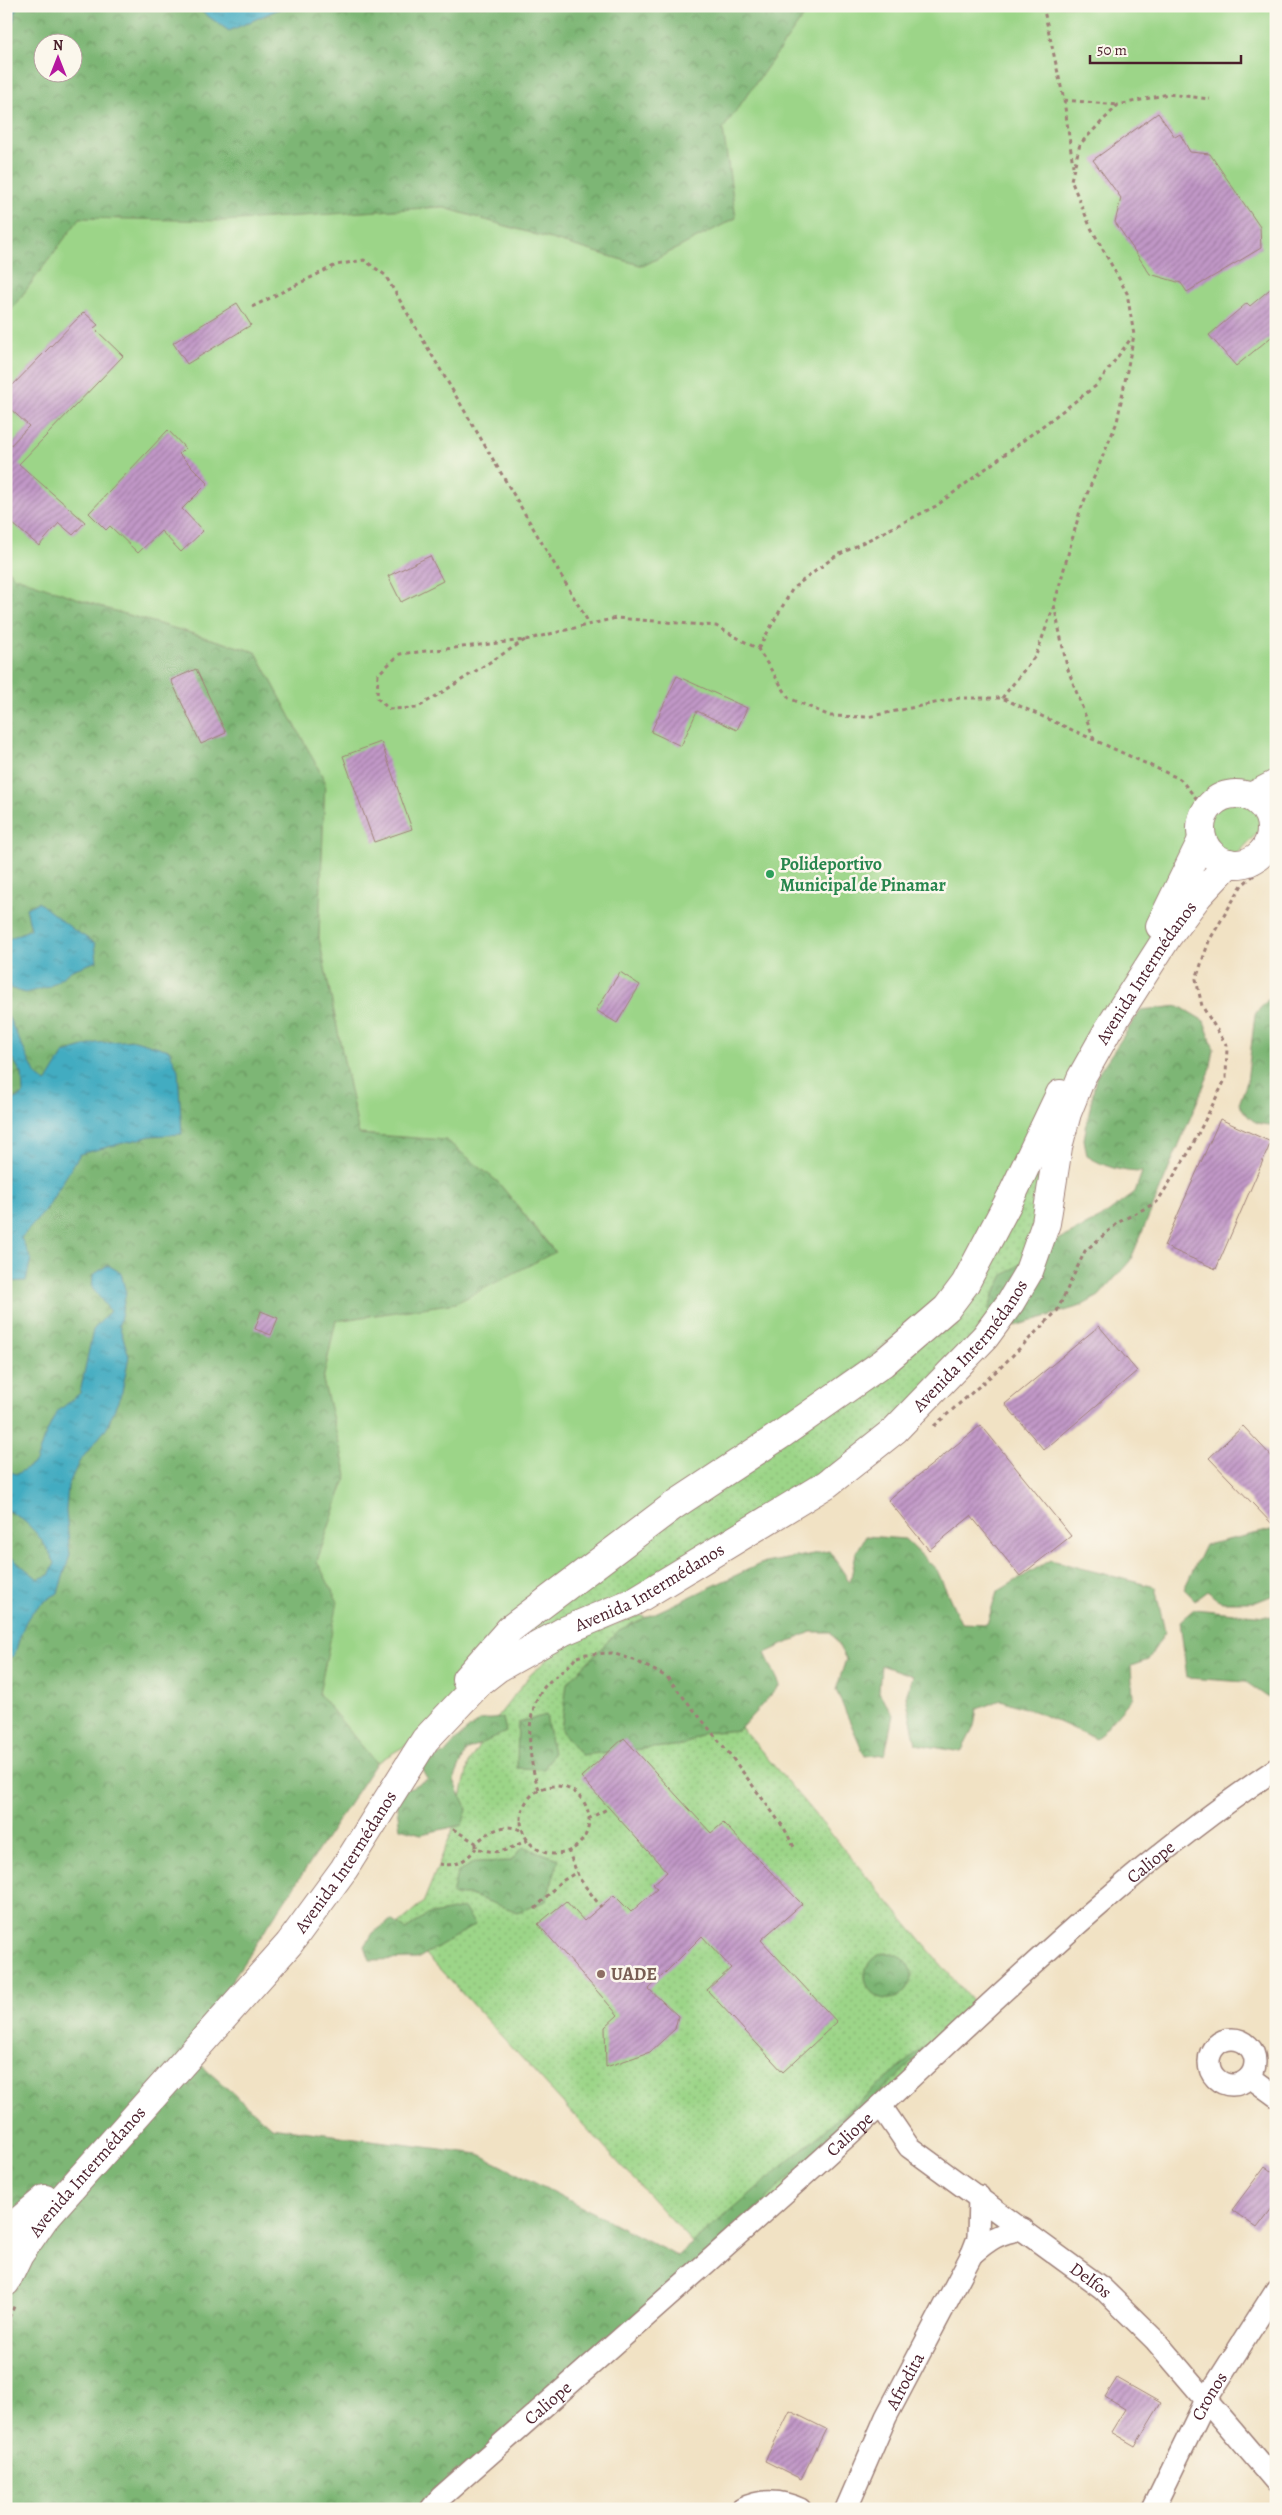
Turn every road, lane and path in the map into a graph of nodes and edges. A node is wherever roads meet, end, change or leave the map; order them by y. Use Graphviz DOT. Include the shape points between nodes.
graph roads {
  1 [pos="1043,6"];
  2 [pos="1210,99"];
  3 [pos="1064,100"];
  4 [pos="1118,105"];
  5 [pos="1074,169"];
  6 [pos="252,306"];
  7 [pos="1134,335"];
  8 [pos="1054,605"];
  9 [pos="590,625"];
  10 [pos="525,640"];
  11 [pos="758,649"];
  12 [pos="1002,698"];
  13 [pos="1094,740"];
  14 [pos="1276,784"];
  15 [pos="1252,797"];
  16 [pos="1206,810"];
  17 [pos="1274,827"];
  18 [pos="1202,840"];
  19 [pos="1229,864"];
  20 [pos="573,1651"];
  21 [pos="577,1657"];
  22 [pos="1276,1769"];
  23 [pos="539,1789"];
  24 [pos="609,1808"];
  25 [pos="588,1819"];
  26 [pos="453,1829"];
  27 [pos="522,1831"];
  28 [pos="528,1840"];
  29 [pos="476,1846"];
  30 [pos="794,1847"];
  31 [pos="568,1850"];
  32 [pos="439,1864"];
  33 [pos="577,1872"];
  34 [pos="600,1907"];
  35 [pos="535,1909"];
  36 [pos="1250,2077"];
  37 [pos="1276,2096"];
  38 [pos="881,2106"];
  39 [pos="979,2196"];
  40 [pos="1023,2230"];
  41 [pos="6,2232"];
  42 [pos="971,2256"];
  43 [pos="6,2282"];
  44 [pos="1276,2290"];
  45 [pos="1206,2400"];
  46 [pos="1276,2482"];
  47 [pos="431,2509"];
  48 [pos="742,2509"];
  49 [pos="800,2509"];
  50 [pos="846,2509"];
  51 [pos="1153,2509"];
  1 -- 3 [label="path"];
  2 -- 4 [label="path" via="1168,94"];
  3 -- 4 [label="path"];
  3 -- 5 [label="path"];
  4 -- 5 [label="path" via="1080,144"];
  5 -- 7 [label="path" via="1071,180 1090,226 1127,293"];
  6 -- 9 [label="path" via="336,265 364,260 385,275"];
  7 -- 8 [label="path" via="1117,422 1080,511"];
  7 -- 11 [label="path" via="1097,385 998,461 936,506 834,557 793,588"];
  8 -- 12 [label="path" via="1036,656"];
  8 -- 13 [label="path" via="1067,667"];
  9 -- 10 [label="path"];
  9 -- 11 [label="path" via="616,618 716,626"];
  10 -- 10 [label="path" via="400,654 378,674 377,698 390,709 416,708"];
  11 -- 12 [label="path" via="788,698 830,716 867,717 959,698"];
  12 -- 13 [label="path"];
  13 -- 16 [label="path" via="1180,779"];
  14 -- 15 [label="main road"];
  15 -- 16 [label="main road" via="1226,795 1215,800"];
  15 -- 17 [label="main road" via="1262,804"];
  16 -- 18 [label="main road" via="1201,824"];
  17 -- 19 [label="main road" via="1264,851 1242,864"];
  18 -- 19 [label="main road" via="1212,855"];
  18 -- 41 [label="main road, Avenida Intermédanos" via="1158,930 1098,1024 965,1284 947,1308 884,1363 673,1506 510,1629 420,1736 338,1866 287,1935 60,2186"];
  19 -- 43 [label="main road, Avenida Intermédanos" via="1198,896 1168,936 1081,1078 1067,1113 1046,1223 1029,1271 985,1337 895,1430 827,1484 633,1602 564,1631 498,1668 480,1682 425,1740 344,1869 289,1944 44,2219 19,2255"];
  20 -- 21 [label="path"];
  21 -- 23 [label="path" via="547,1683 533,1711 530,1760"];
  21 -- 30 [label="path" via="612,1653 667,1677 728,1752 784,1828"];
  22 -- 38 [label="street, Caliope" via="1172,1844 1041,1956"];
  23 -- 25 [label="path" via="558,1786 569,1789 585,1804"];
  23 -- 27 [label="path" via="522,1808"];
  24 -- 25 [label="path"];
  25 -- 31 [label="path" via="584,1836 578,1845"];
  26 -- 29 [label="path"];
  27 -- 28 [label="path"];
  27 -- 29 [label="path" via="508,1826 488,1834"];
  28 -- 29 [label="path" via="506,1851 493,1853"];
  28 -- 31 [label="path" via="546,1853"];
  29 -- 32 [label="path" via="460,1863"];
  31 -- 33 [label="path"];
  33 -- 34 [label="path"];
  33 -- 35 [label="path" via="559,1883"];
  36 -- 37 [label="street"];
  38 -- 39 [label="street, Delfos" via="909,2147"];
  38 -- 47 [label="street, Caliope"];
  39 -- 40 [label="street, Delfos"];
  39 -- 42 [label="street, Afrodita" via="978,2238"];
  40 -- 42 [label="street, Afrodita" via="1003,2232"];
  40 -- 45 [label="street, Delfos" via="1102,2288 1131,2314"];
  42 -- 50 [label="street, Afrodita" via="886,2417"];
  44 -- 45 [label="street, Cronos"];
  45 -- 46 [label="street, Delfos"];
  45 -- 51 [label="street, Cronos"];
  48 -- 49 [label="street" via="753,2503 787,2503"];
}
